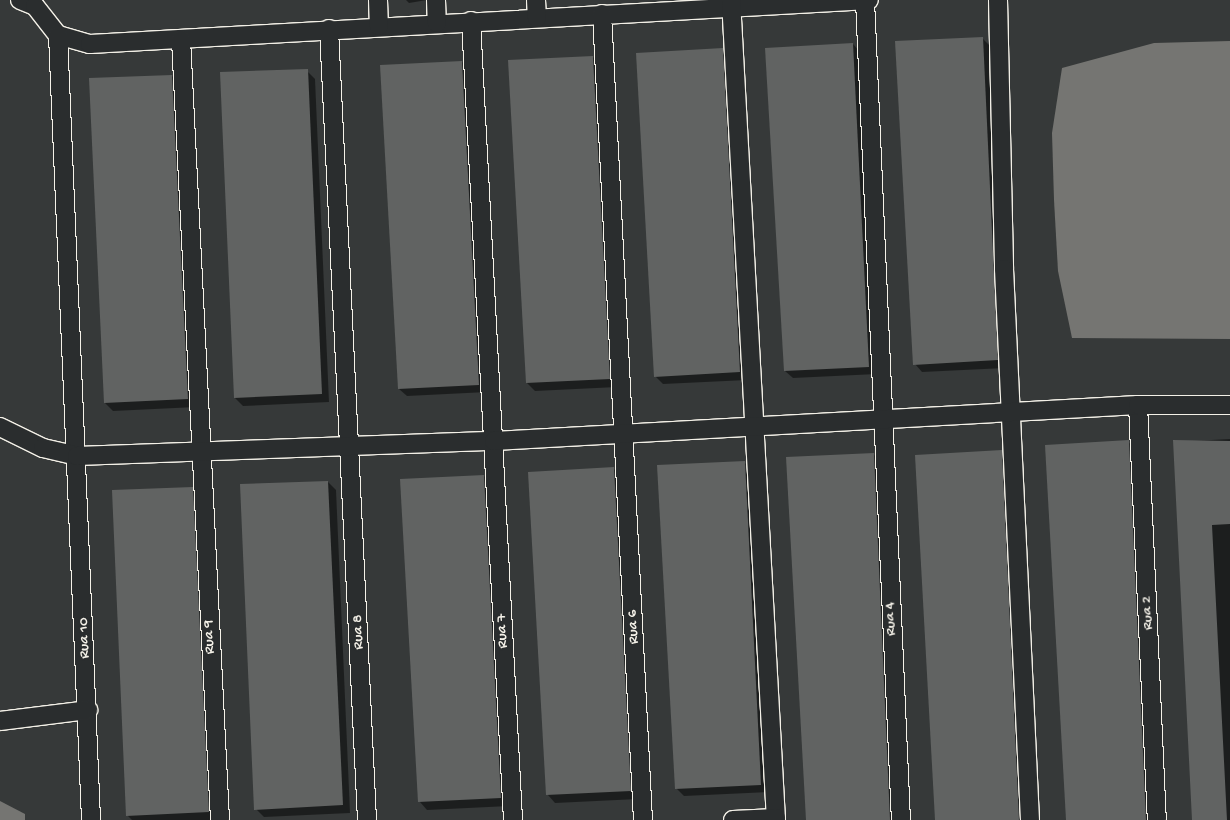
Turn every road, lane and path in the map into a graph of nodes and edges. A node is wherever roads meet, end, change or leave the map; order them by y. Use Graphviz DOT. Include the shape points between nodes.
graph roads {
  1 [pos="378,0"];
  2 [pos="436,0"];
  3 [pos="536,0"];
  4 [pos="865,0"];
  5 [pos="869,0"];
  6 [pos="998,0"];
  7 [pos="30,2"];
  8 [pos="830,2"];
  9 [pos="732,4"];
  10 [pos="637,6"];
  11 [pos="602,14"];
  12 [pos="536,18"];
  13 [pos="470,21"];
  14 [pos="437,23"];
  15 [pos="379,26"];
  16 [pos="329,29"];
  17 [pos="58,35"];
  18 [pos="181,39"];
  19 [pos="1138,405"];
  20 [pos="1230,405"];
  21 [pos="1011,412"];
  22 [pos="881,418"];
  23 [pos="757,426"];
  24 [pos="0,428"];
  25 [pos="625,434"];
  26 [pos="494,441"];
  27 [pos="352,445"];
  28 [pos="200,453"];
  29 [pos="77,456"];
  30 [pos="88,710"];
  31 [pos="0,721"];
  32 [pos="776,819"];
  33 [pos="91,820"];
  34 [pos="220,820"];
  35 [pos="367,820"];
  36 [pos="513,820"];
  37 [pos="644,820"];
  38 [pos="733,820"];
  39 [pos="901,820"];
  40 [pos="1030,820"];
  41 [pos="1157,820"];
  1 -- 15 [label="street"];
  2 -- 14 [label="street"];
  3 -- 12 [label="street"];
  4 -- 5 [label="street"];
  4 -- 8 [label="street"];
  4 -- 22 [label="street, Rua 4"];
  6 -- 21 [label="street"];
  7 -- 17 [label="street"];
  8 -- 9 [label="street"];
  9 -- 10 [label="street"];
  9 -- 23 [label="street"];
  10 -- 11 [label="street"];
  11 -- 12 [label="street"];
  11 -- 25 [label="street, Rua 6"];
  12 -- 13 [label="street"];
  13 -- 14 [label="street"];
  13 -- 26 [label="street, Rua 7"];
  14 -- 15 [label="street"];
  15 -- 16 [label="street"];
  16 -- 18 [label="street"];
  16 -- 27 [label="street, Rua 8"];
  17 -- 18 [label="street" via="90,44"];
  17 -- 29 [label="street, Rua 10"];
  18 -- 28 [label="street, Rua 9"];
  19 -- 20 [label="street"];
  19 -- 21 [label="street"];
  19 -- 41 [label="street, Rua 2"];
  21 -- 22 [label="street"];
  21 -- 40 [label="street"];
  22 -- 23 [label="street"];
  22 -- 39 [label="street, Rua 4"];
  23 -- 25 [label="street"];
  23 -- 32 [label="street"];
  24 -- 29 [label="street" via="43,448"];
  25 -- 26 [label="street"];
  25 -- 37 [label="street, Rua 6"];
  26 -- 27 [label="street"];
  26 -- 36 [label="street, Rua 7"];
  27 -- 28 [label="street"];
  27 -- 35 [label="street, Rua 8"];
  28 -- 29 [label="street"];
  28 -- 34 [label="street, Rua 9"];
  29 -- 30 [label="street, Rua 10"];
  30 -- 31 [label="street"];
  30 -- 33 [label="street, Rua 10"];
  32 -- 38 [label="street"];
}
